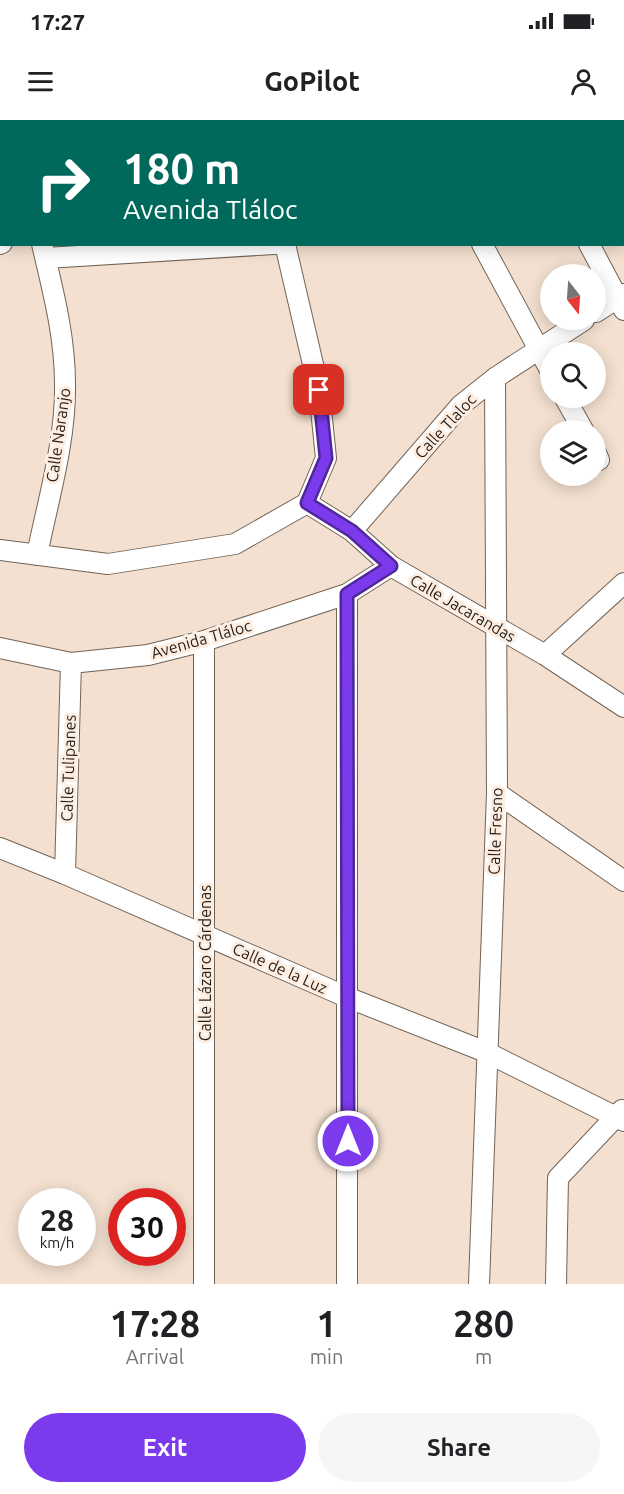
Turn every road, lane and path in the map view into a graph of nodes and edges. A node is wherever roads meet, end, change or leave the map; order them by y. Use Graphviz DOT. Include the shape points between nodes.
graph roads {
  1 [pos="208,246"];
  2 [pos="285,246"];
  3 [pos="483,246"];
  4 [pos="590,246"];
  5 [pos="44,251"];
  6 [pos="622,300"];
  7 [pos="606,307"];
  8 [pos="568,330"];
  9 [pos="539,349"];
  10 [pos="495,378"];
  11 [pos="307,503"];
  12 [pos="352,531"];
  13 [pos="0,550"];
  14 [pos="37,555"];
  15 [pos="391,566"];
  16 [pos="624,583"];
  17 [pos="347,594"];
  18 [pos="494,627"];
  19 [pos="204,641"];
  20 [pos="0,648"];
  21 [pos="545,655"];
  22 [pos="71,663"];
  23 [pos="624,707"];
  24 [pos="497,793"];
  25 [pos="0,848"];
  26 [pos="65,874"];
  27 [pos="624,881"];
  28 [pos="205,935"];
  29 [pos="349,998"];
  30 [pos="486,1052"];
  31 [pos="621,1115"];
  32 [pos="204,1284"];
  33 [pos="347,1284"];
  34 [pos="479,1284"];
  35 [pos="556,1284"];
  1 -- 5 [label="street"];
  2 -- 11 [label="street" via="319,390 326,458"];
  3 -- 9 [label="street"];
  4 -- 6 [label="street"];
  5 -- 14 [label="street, Calle Naranjo" via="56,301 65,385 60,440"];
  6 -- 7 [label="street"];
  8 -- 9 [label="street, Calle Tlaloc"];
  9 -- 10 [label="street, Calle Tlaloc"];
  10 -- 12 [label="street, Calle Tlaloc" via="461,405"];
  10 -- 18 [label="street, Calle Fresno"];
  11 -- 12 [label="street, Calle Jacarandas"];
  11 -- 14 [label="street" via="235,544 108,564"];
  12 -- 15 [label="street, Calle Jacarandas"];
  13 -- 14 [label="street"];
  15 -- 17 [label="street, Avenida Tláloc"];
  15 -- 18 [label="street, Calle Jacarandas"];
  16 -- 21 [label="street"];
  17 -- 19 [label="street, Avenida Tláloc"];
  17 -- 29 [label="street"];
  18 -- 21 [label="street, Calle Jacarandas"];
  18 -- 24 [label="street, Calle Fresno"];
  19 -- 22 [label="street, Avenida Tláloc" via="148,655"];
  19 -- 28 [label="street, Calle Lázaro Cárdenas"];
  20 -- 22 [label="street, Avenida Tláloc"];
  21 -- 23 [label="street, Calle Jacarandas"];
  22 -- 26 [label="street, Calle Tulipanes"];
  24 -- 27 [label="street"];
  24 -- 30 [label="street, Calle Fresno"];
  25 -- 26 [label="street, Calle de la Luz"];
  26 -- 28 [label="street, Calle de la Luz"];
  28 -- 29 [label="street, Calle de la Luz"];
  28 -- 32 [label="street, Calle Lázaro Cárdenas"];
  29 -- 30 [label="street, Calle de la Luz"];
  29 -- 33 [label="street"];
  30 -- 31 [label="street, Calle de la Luz"];
  30 -- 34 [label="street, Calle Fresno"];
  31 -- 35 [label="street" via="558,1178"];
}
